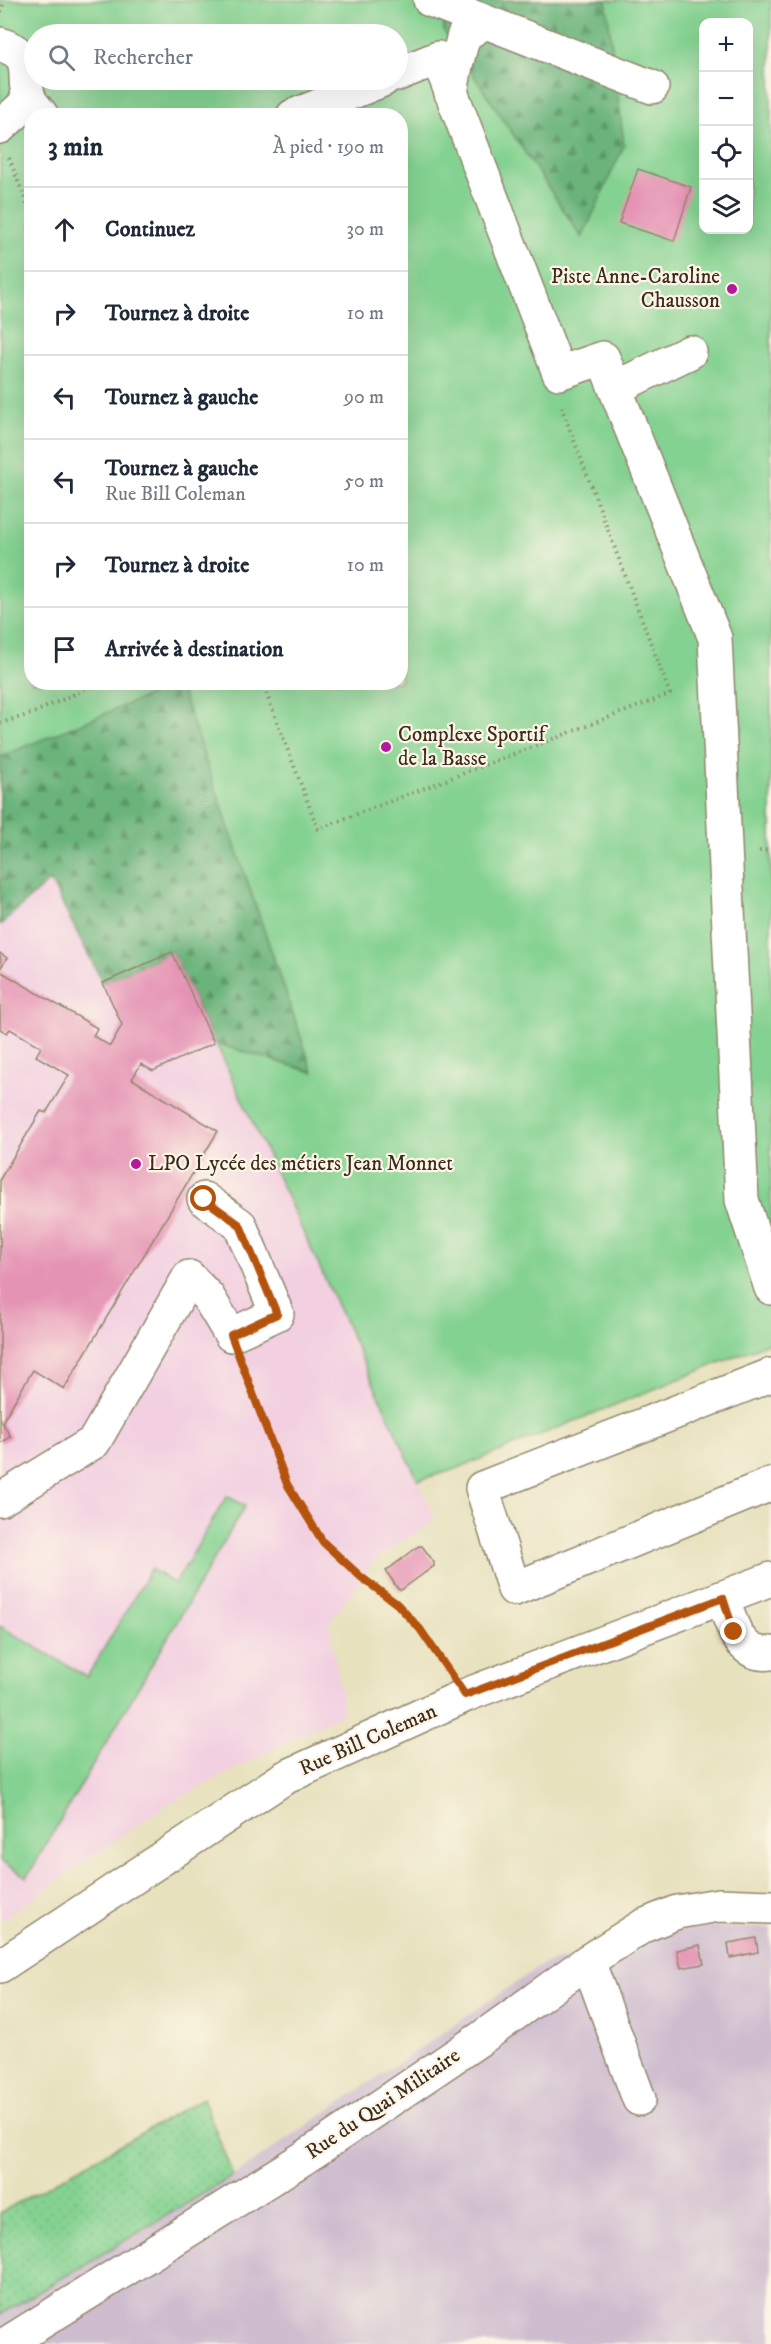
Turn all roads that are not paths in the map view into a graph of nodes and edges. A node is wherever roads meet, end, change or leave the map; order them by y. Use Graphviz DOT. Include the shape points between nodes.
graph roads {
  1 [pos="430,0"];
  2 [pos="485,22"];
  3 [pos="0,44"];
  4 [pos="24,62"];
  5 [pos="408,70"];
  6 [pos="652,87"];
  7 [pos="32,90"];
  8 [pos="358,90"];
  9 [pos="451,93"];
  10 [pos="36,108"];
  11 [pos="313,108"];
  12 [pos="24,121"];
  13 [pos="4,142"];
  14 [pos="690,352"];
  15 [pos="615,388"];
  16 [pos="204,1199"];
  17 [pos="771,1288"];
  18 [pos="771,1375"];
  19 [pos="771,1484"];
  20 [pos="0,1500"];
  21 [pos="771,1579"];
  22 [pos="723,1598"];
  23 [pos="771,1653"];
  24 [pos="771,1907"];
  25 [pos="588,1961"];
  26 [pos="0,1966"];
  27 [pos="639,2099"];
  28 [pos="6,2344"];
  1 -- 2 [label="street"];
  2 -- 6 [label="street"];
  2 -- 9 [label="street" via="464,35"];
  3 -- 4 [label="street"];
  5 -- 9 [label="street" via="438,58"];
  7 -- 10 [label="street"];
  8 -- 11 [label="street"];
  9 -- 15 [label="street" via="559,373 603,358"];
  12 -- 13 [label="street"];
  14 -- 15 [label="street"];
  15 -- 17 [label="street" via="716,638 742,1200"];
  16 -- 20 [label="street" via="240,1225 277,1314 231,1335 208,1297 189,1277 94,1442"];
  18 -- 19 [label="street" via="482,1488 514,1588"];
  21 -- 22 [label="street, Rue Bill Coleman"];
  22 -- 23 [label="street" via="734,1632 751,1650"];
  22 -- 26 [label="street, Rue Bill Coleman" via="465,1695 284,1778"];
  24 -- 25 [label="street, Rue du Quai Militaire" via="719,1905 678,1912 643,1926"];
  25 -- 27 [label="street"];
  25 -- 28 [label="street, Rue du Quai Militaire" via="307,2156"];
}
